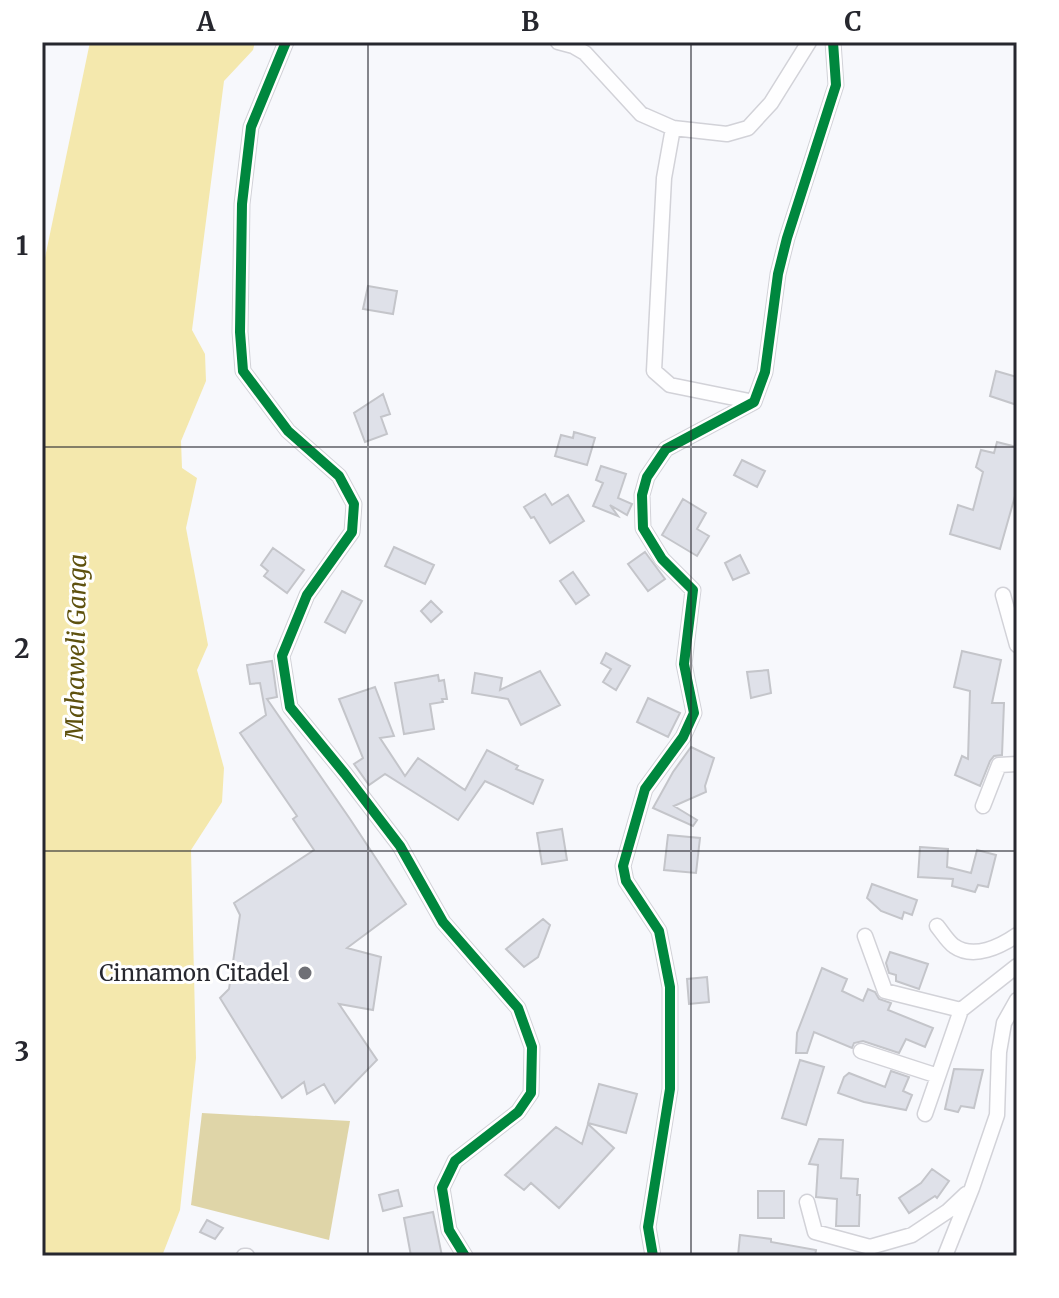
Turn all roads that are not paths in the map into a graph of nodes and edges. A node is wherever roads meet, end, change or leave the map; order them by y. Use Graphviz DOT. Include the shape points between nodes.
graph roads {
  1 [pos="286,42"];
  2 [pos="558,42"];
  3 [pos="809,42"];
  4 [pos="833,42"];
  5 [pos="673,128"];
  6 [pos="754,402"];
  7 [pos="1003,595"];
  8 [pos="1017,645"];
  9 [pos="1017,764"];
  10 [pos="983,806"];
  11 [pos="937,926"];
  12 [pos="1017,935"];
  13 [pos="865,936"];
  14 [pos="1017,966"];
  15 [pos="1017,1000"];
  16 [pos="961,1010"];
  17 [pos="861,1051"];
  18 [pos="938,1076"];
  19 [pos="925,1114"];
  20 [pos="972,1188"];
  21 [pos="807,1202"];
  22 [pos="465,1256"];
  23 [pos="653,1256"];
  24 [pos="945,1256"];
  1 -- 22 [label="street" via="251,127 242,204 243,371 288,431 339,476 354,504 352,532 307,595 282,656 290,707 400,846 443,922 518,1008 532,1047 531,1093 518,1112 455,1161 442,1188 449,1230"];
  2 -- 5 [label="street" via="585,53 641,114"];
  3 -- 5 [label="street" via="771,103 748,128 727,134"];
  4 -- 6 [label="street" via="836,85 787,238 765,372"];
  5 -- 6 [label="street" via="664,178 654,371 670,385"];
  6 -- 23 [label="street" via="666,449 642,495 643,528 662,559 693,590 684,664 694,713 645,789 623,866 626,881 659,931 670,987 670,1089 648,1227"];
  7 -- 8 [label="street"];
  9 -- 10 [label="street" via="999,765"];
  11 -- 12 [label="street" via="963,950 983,951"];
  13 -- 16 [label="street" via="885,991"];
  14 -- 16 [label="street"];
  15 -- 20 [label="street" via="1004,1023 997,1115"];
  16 -- 18 [label="street"];
  17 -- 18 [label="street"];
  18 -- 19 [label="street"];
  20 -- 21 [label="street" via="912,1235 870,1247 815,1232"];
  20 -- 24 [label="street"];
}
